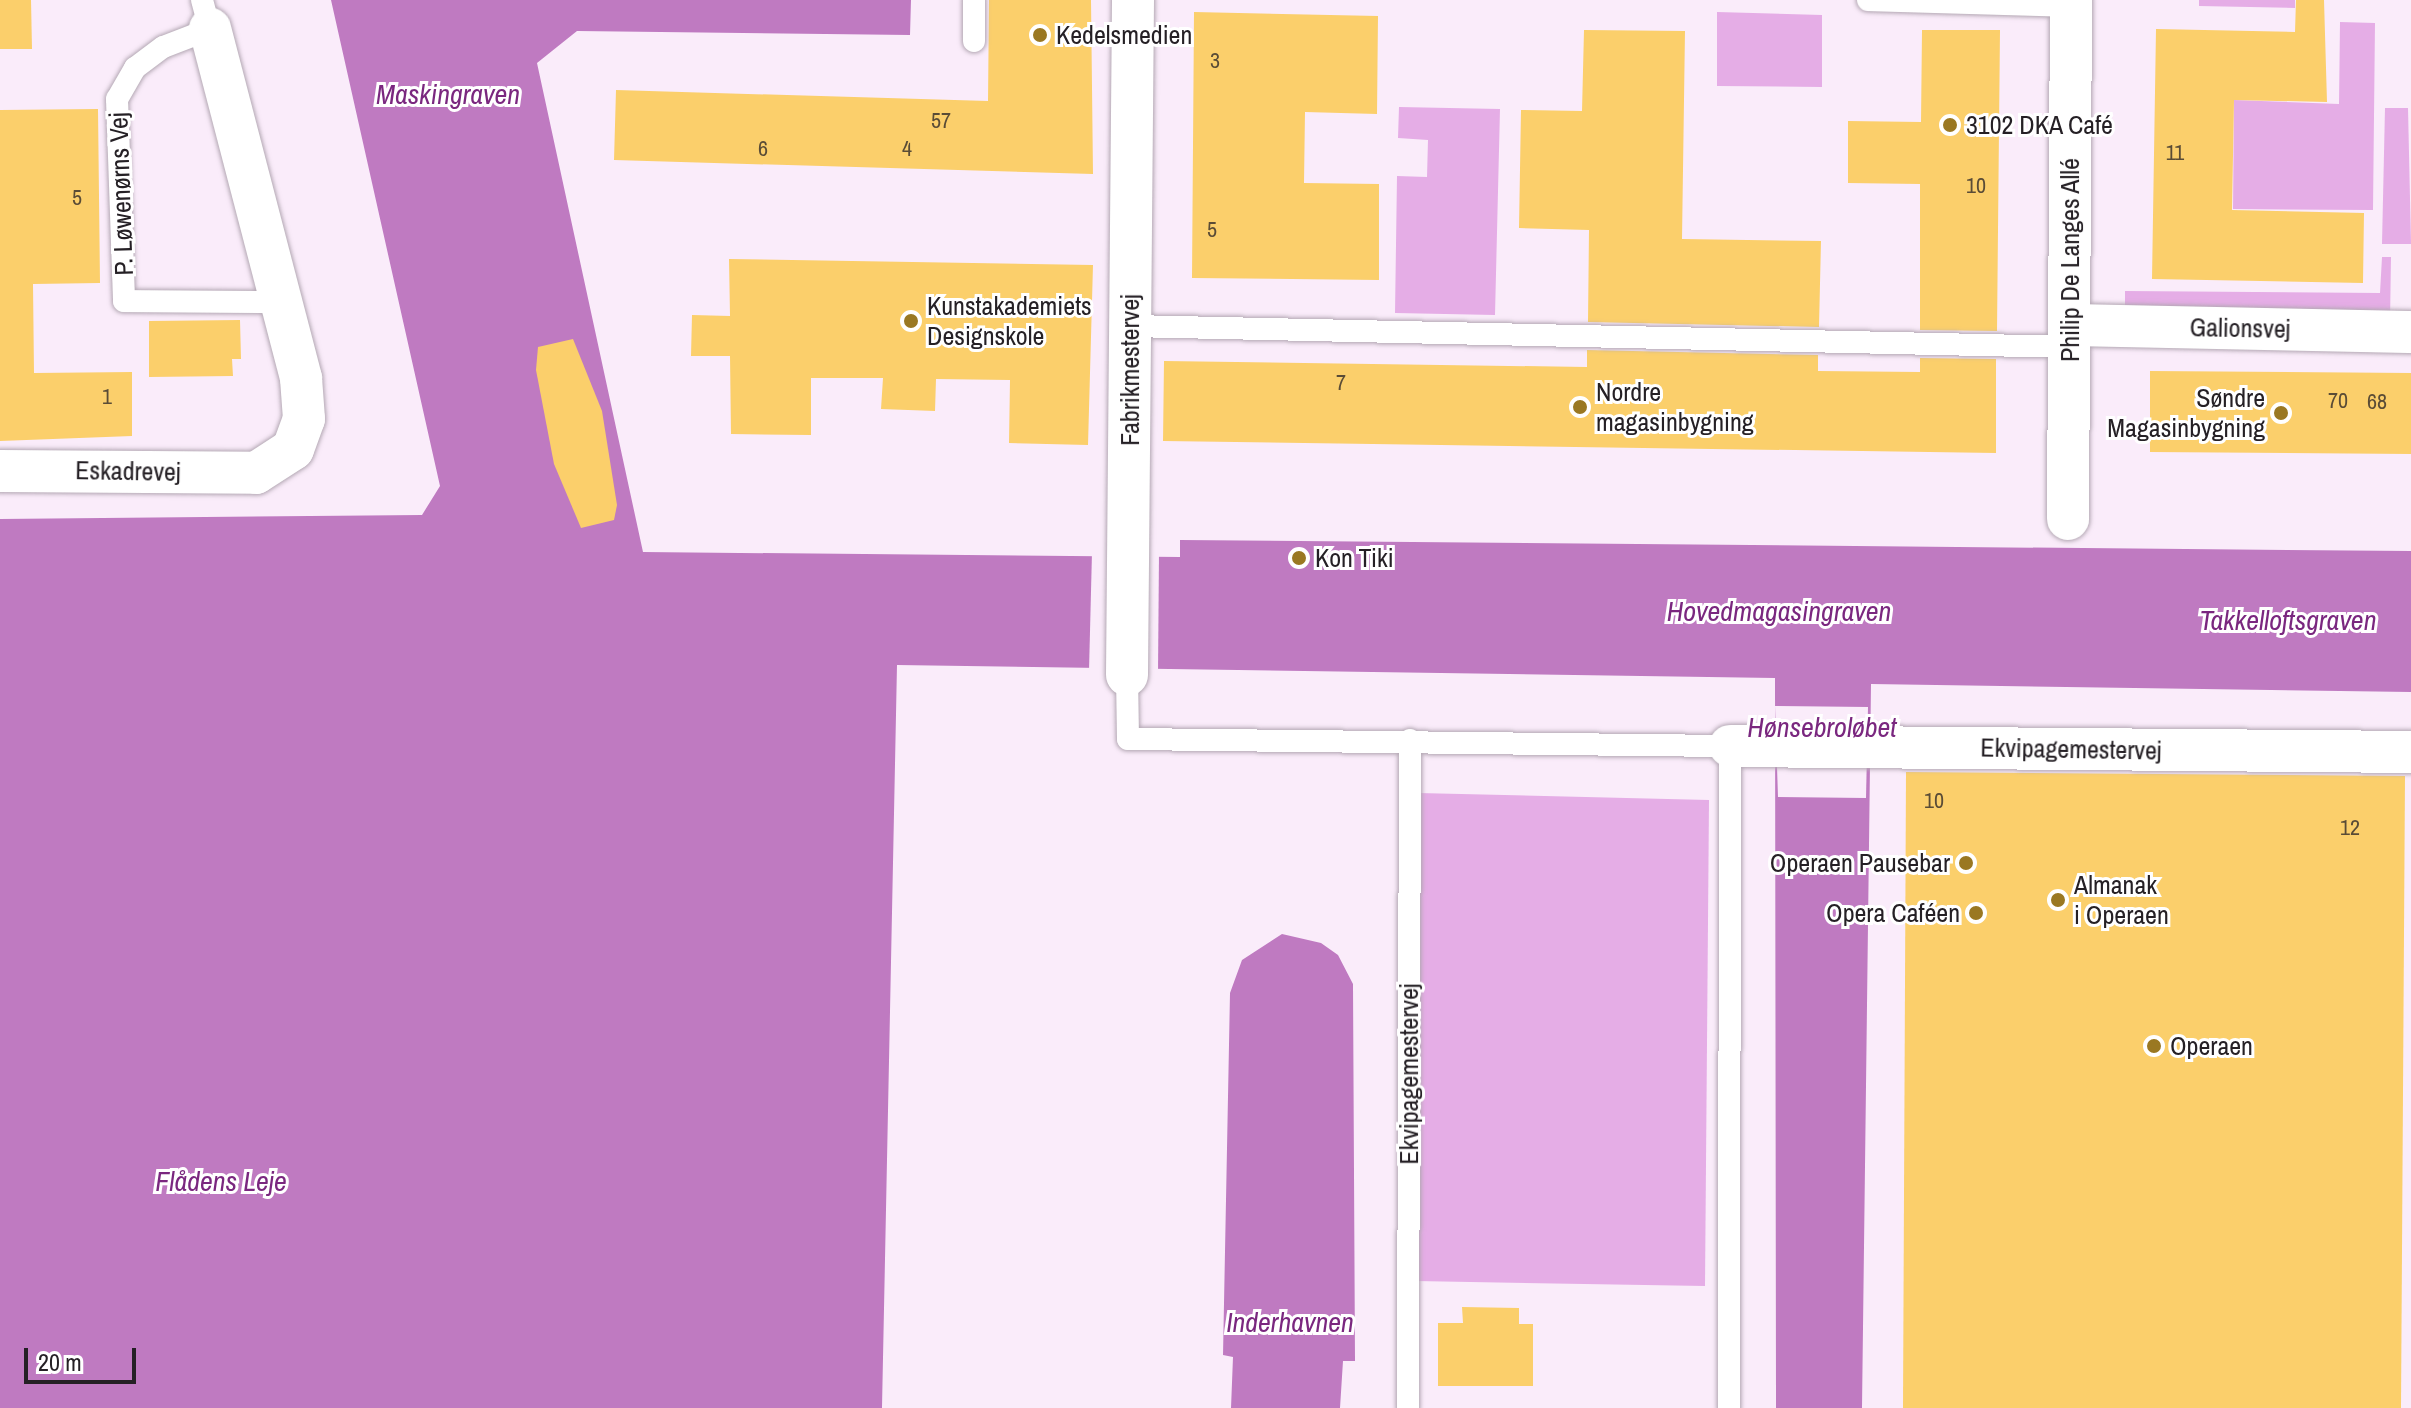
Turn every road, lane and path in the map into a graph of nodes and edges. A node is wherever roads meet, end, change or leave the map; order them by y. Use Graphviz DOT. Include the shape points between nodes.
graph roads {
  1 [pos="974,0"];
  2 [pos="1133,0"];
  3 [pos="1868,0"];
  4 [pos="2071,3"];
  5 [pos="206,15"];
  6 [pos="974,41"];
  7 [pos="281,302"];
  8 [pos="1131,326"];
  9 [pos="2411,332"];
  10 [pos="2070,336"];
  11 [pos="0,471"];
  12 [pos="256,473"];
  13 [pos="2068,519"];
  14 [pos="1127,675"];
  15 [pos="1128,739"];
  16 [pos="1410,740"];
  17 [pos="1740,746"];
  18 [pos="2411,752"];
  19 [pos="1408,1408"];
  20 [pos="1729,1408"];
  1 -- 6 [label="lane"];
  2 -- 8 [label="street, Fabrikmestervej"];
  3 -- 4 [label="lane"];
  4 -- 10 [label="street, Philip De Langes Allé"];
  5 -- 7 [label="street, P. Løwenørns Vej"];
  5 -- 7 [label="lane, P. Løwenørns Vej" via="135,68 117,99 124,301"];
  7 -- 12 [label="street, P. Løwenørns Vej" via="301,378 304,419 293,449"];
  8 -- 10 [label="lane"];
  8 -- 14 [label="street, Fabrikmestervej"];
  9 -- 10 [label="street, Galionsvej"];
  10 -- 13 [label="street, Philip De Langes Allé"];
  11 -- 12 [label="street, Eskadrevej"];
  14 -- 15 [label="lane, Fabrikmestervej"];
  15 -- 16 [label="lane, Ekvipagemestervej"];
  16 -- 17 [label="lane, Ekvipagemestervej"];
  16 -- 19 [label="lane, Ekvipagemestervej"];
  17 -- 18 [label="street, Ekvipagemestervej"];
  17 -- 20 [label="lane"];
}
